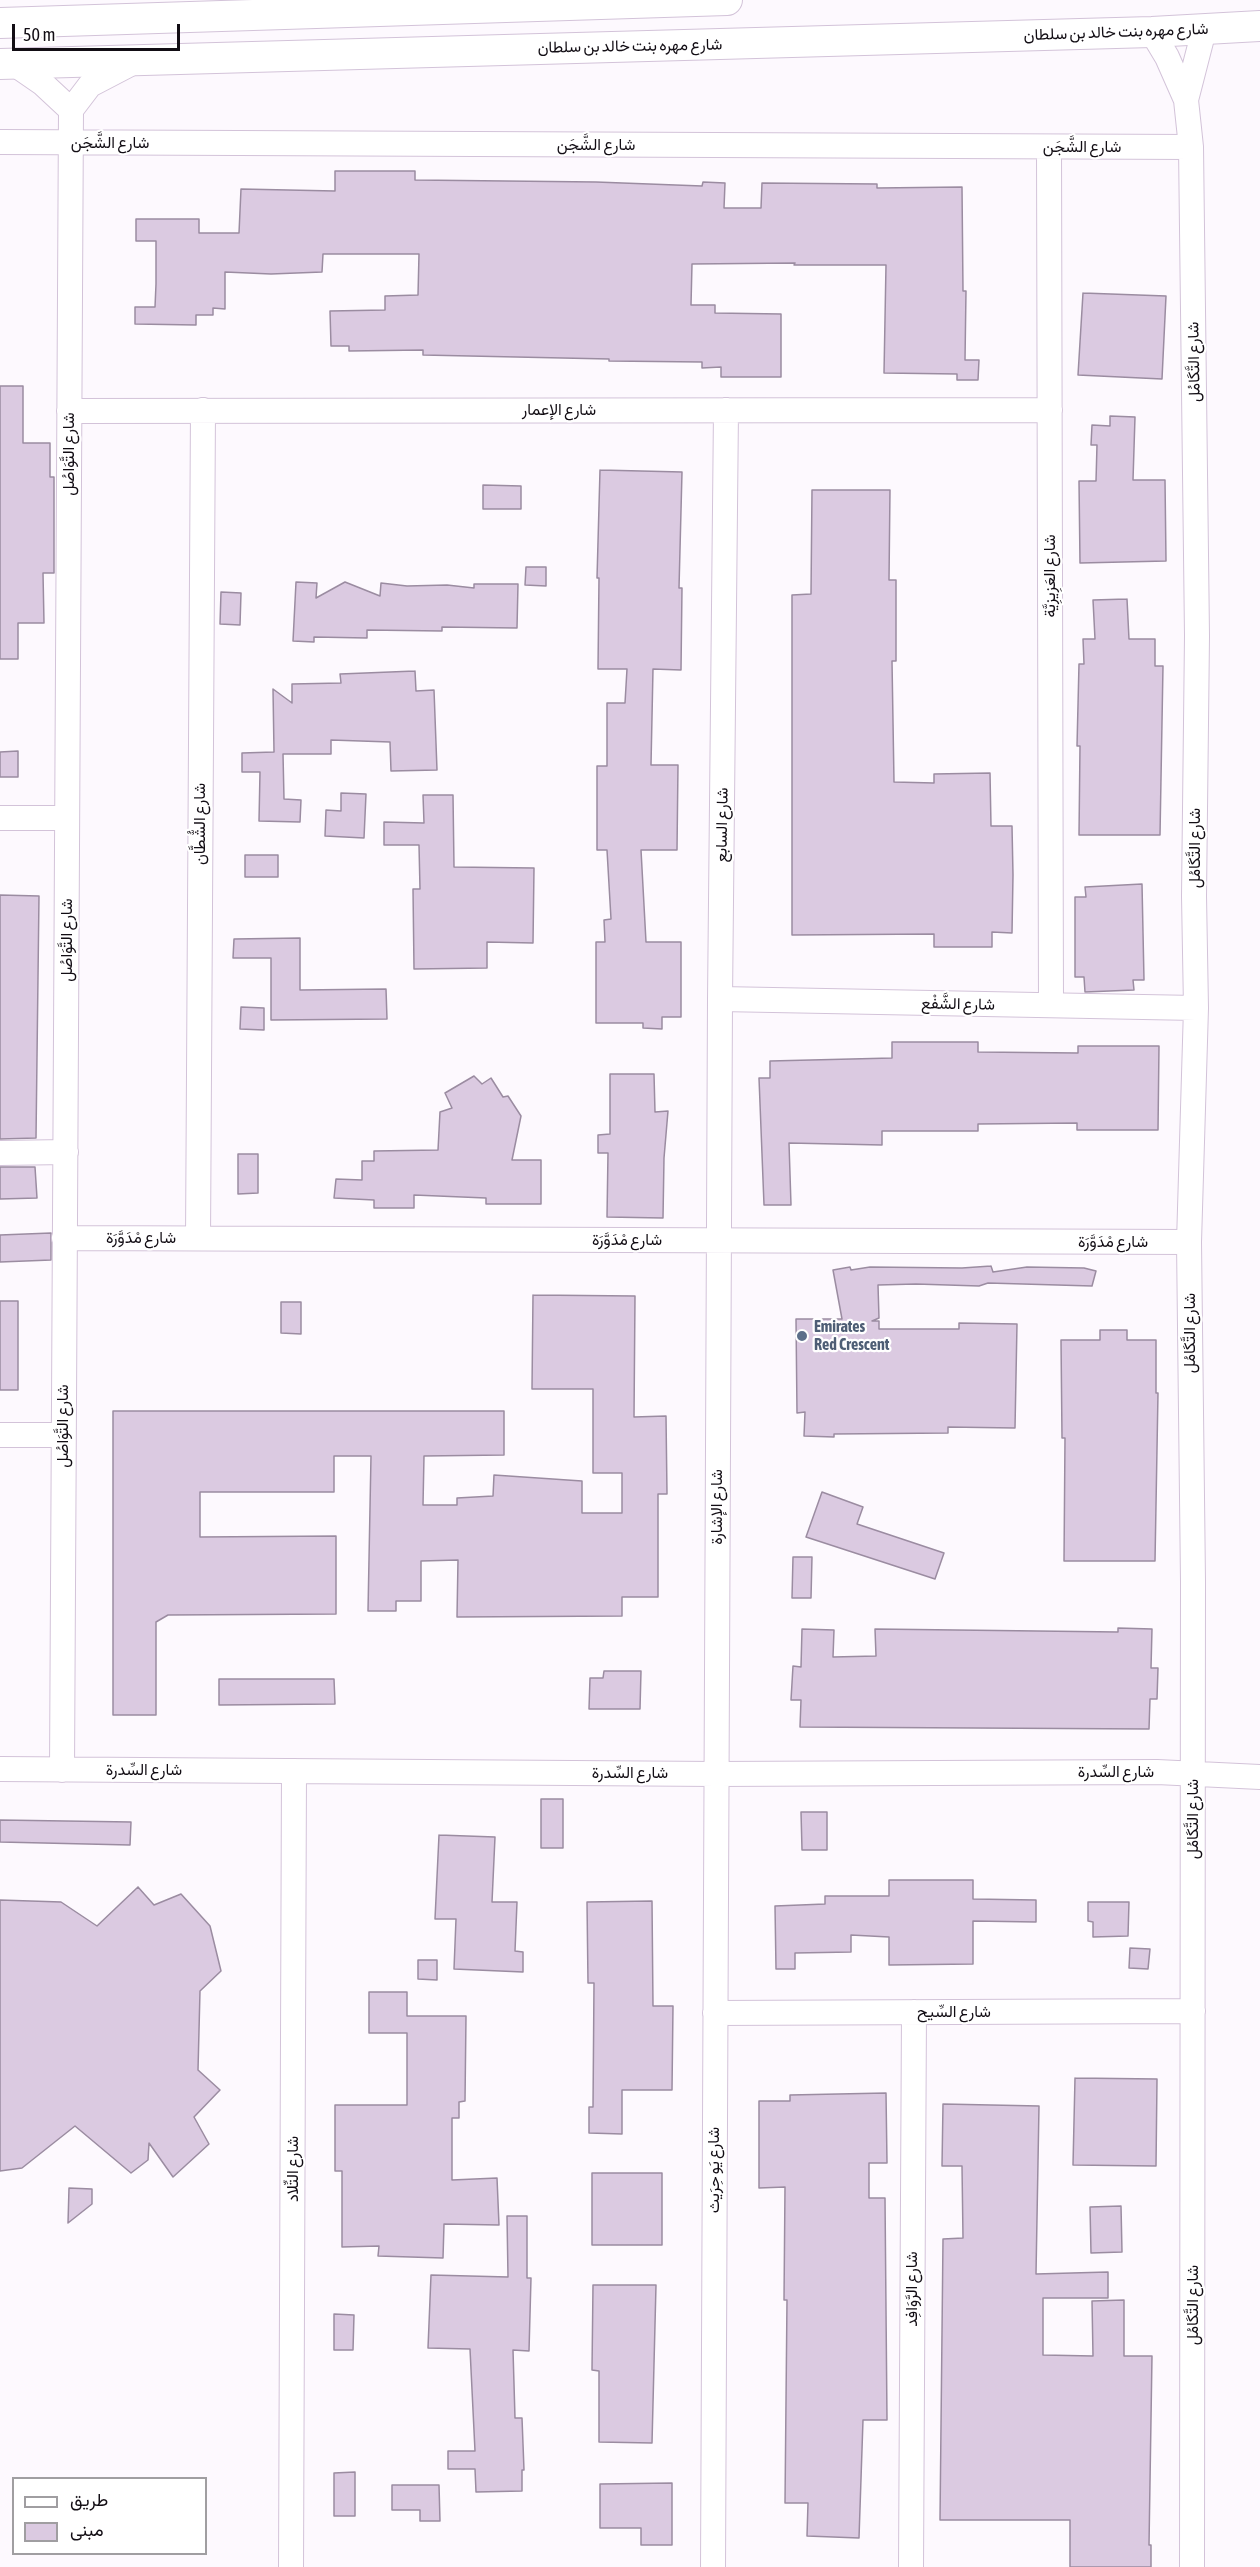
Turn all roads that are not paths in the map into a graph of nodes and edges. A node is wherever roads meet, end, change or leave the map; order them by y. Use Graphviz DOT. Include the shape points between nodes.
graph roads {
  1 [pos="727,0"];
  2 [pos="486,3"];
  3 [pos="402,5"];
  4 [pos="0,23"];
  5 [pos="1260,26"];
  6 [pos="1204,30"];
  7 [pos="1152,32"];
  8 [pos="141,58"];
  9 [pos="6,63"];
  10 [pos="1186,100"];
  11 [pos="71,110"];
  12 [pos="0,142"];
  13 [pos="71,142"];
  14 [pos="1049,147"];
  15 [pos="1191,147"];
  16 [pos="203,410"];
  17 [pos="726,410"];
  18 [pos="1050,410"];
  19 [pos="69,411"];
  20 [pos="0,818"];
  21 [pos="67,818"];
  22 [pos="720,999"];
  23 [pos="1051,1005"];
  24 [pos="1197,1008"];
  25 [pos="66,1152"];
  26 [pos="0,1153"];
  27 [pos="64,1238"];
  28 [pos="198,1238"];
  29 [pos="719,1241"];
  30 [pos="1189,1242"];
  31 [pos="0,1435"];
  32 [pos="63,1435"];
  33 [pos="0,1769"];
  34 [pos="62,1770"];
  35 [pos="294,1771"];
  36 [pos="1192,1773"];
  37 [pos="716,1774"];
  38 [pos="1260,1778"];
  39 [pos="1193,2011"];
  40 [pos="914,2012"];
  41 [pos="715,2013"];
  42 [pos="291,2567"];
  43 [pos="712,2567"];
  44 [pos="911,2567"];
  45 [pos="1192,2567"];
  1 -- 2 [label="street"];
  2 -- 3 [label="street"];
  3 -- 4 [label="street"];
  5 -- 6 [label="street, شارع مهره بنت خالد بن سلطان"];
  6 -- 7 [label="street, شارع مهره بنت خالد بن سلطان"];
  6 -- 10 [label="street, شارع التَّكَامُل"];
  7 -- 8 [label="street, شارع مهره بنت خالد بن سلطان"];
  7 -- 10 [label="street, شارع التَّكَامُل"];
  8 -- 9 [label="street, شارع مهره بنت خالد بن سلطان"];
  8 -- 11 [label="street" via="90,85"];
  9 -- 11 [label="street" via="42,83"];
  10 -- 15 [label="street, شارع التَّكَامُل"];
  11 -- 13 [label="street, شارع التَّوَاصُل"];
  12 -- 13 [label="street, شارع الشَّجَن"];
  13 -- 14 [label="street, شارع الشَّجَن"];
  13 -- 19 [label="street, شارع التَّوَاصُل"];
  14 -- 15 [label="street, شارع الشَّجَن"];
  14 -- 18 [label="street, شارع العَزِيزِيَّة"];
  15 -- 24 [label="street, شارع التَّكَامُل"];
  16 -- 17 [label="street, شارع الإعمار"];
  16 -- 19 [label="street, شارع الإعمار"];
  16 -- 28 [label="street, شارع الشُّطَّان"];
  17 -- 18 [label="street, شارع الإعمار"];
  17 -- 22 [label="street, شارع السابع"];
  18 -- 23 [label="street, شارع العَزِيزِيَّة"];
  19 -- 21 [label="street, شارع التَّوَاصُل"];
  20 -- 21 [label="street"];
  21 -- 25 [label="street, شارع التَّوَاصُل"];
  22 -- 23 [label="street, شارع الشَّفْع"];
  22 -- 29 [label="street, شارع السابع"];
  23 -- 24 [label="street, شارع الشَّفْع"];
  24 -- 30 [label="street, شارع التَّكَامُل"];
  25 -- 26 [label="street"];
  25 -- 27 [label="street, شارع التَّوَاصُل"];
  27 -- 28 [label="street, شارع مْدَوَّرَة"];
  27 -- 32 [label="street, شارع التَّوَاصُل"];
  28 -- 29 [label="street, شارع مْدَوَّرَة"];
  29 -- 30 [label="street, شارع مْدَوَّرَة"];
  29 -- 37 [label="street, شارع الإشارة"];
  30 -- 36 [label="street, شارع التَّكَامُل"];
  31 -- 32 [label="street"];
  32 -- 34 [label="street, شارع التَّوَاصُل"];
  33 -- 34 [label="street, شارع السِّدرة"];
  34 -- 35 [label="street, شارع السِّدرة"];
  35 -- 37 [label="street, شارع السِّدرة"];
  35 -- 42 [label="street, شارع التِّلاد"];
  36 -- 37 [label="street, شارع السِّدرة"];
  36 -- 38 [label="street, شارع السِّدرة"];
  36 -- 39 [label="street, شارع التَّكَامُل"];
  37 -- 41 [label="street, شارع يَو حِرَيث"];
  39 -- 40 [label="street, شارع السِّيح"];
  39 -- 45 [label="street, شارع التَّكَامُل"];
  40 -- 41 [label="street, شارع السِّيح"];
  40 -- 44 [label="street, شارع الرَّوَافِد"];
  41 -- 43 [label="street, شارع يَو حِرَيث"];
}
